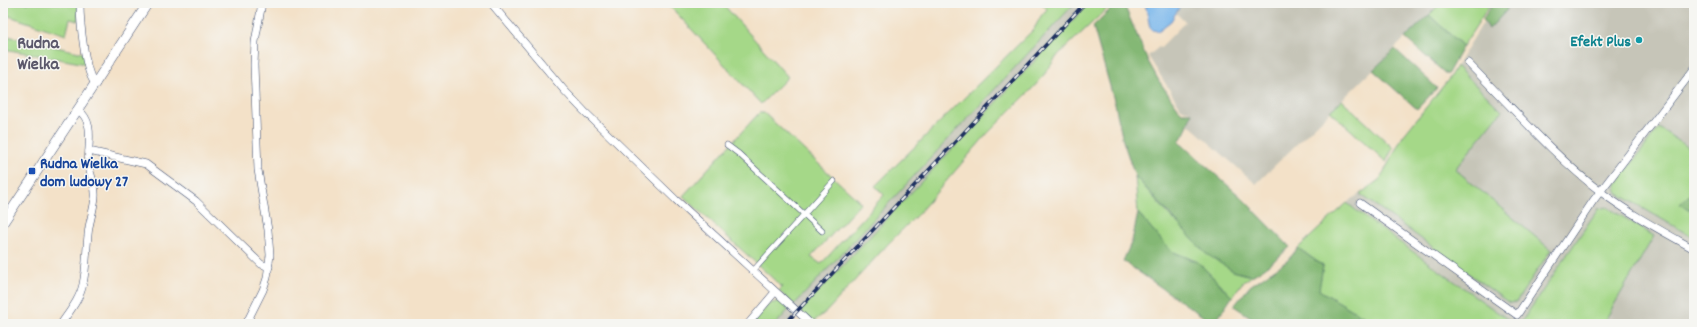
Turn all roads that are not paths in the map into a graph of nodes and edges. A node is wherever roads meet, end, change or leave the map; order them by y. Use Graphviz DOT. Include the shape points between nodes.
graph roads {
  1 [pos="80,3"];
  2 [pos="148,3"];
  3 [pos="262,3"];
  4 [pos="491,3"];
  5 [pos="1468,63"];
  6 [pos="1694,69"];
  7 [pos="96,84"];
  8 [pos="78,110"];
  9 [pos="727,145"];
  10 [pos="89,151"];
  11 [pos="834,181"];
  12 [pos="1600,191"];
  13 [pos="1360,203"];
  14 [pos="805,214"];
  15 [pos="3,223"];
  16 [pos="822,231"];
  17 [pos="1694,249"];
  18 [pos="269,266"];
  19 [pos="753,271"];
  20 [pos="775,292"];
  21 [pos="61,324"];
  22 [pos="246,324"];
  23 [pos="748,324"];
  24 [pos="811,324"];
  1 -- 7 [label="street" via="80,27 88,67 92,81"];
  2 -- 7 [label="street"];
  3 -- 18 [label="street" via="255,42 254,70 258,170 269,236"];
  4 -- 19 [label="street" via="584,111"];
  5 -- 12 [label="street" via="1565,160"];
  6 -- 12 [label="street"];
  7 -- 8 [label="street"];
  8 -- 10 [label="street" via="87,121"];
  8 -- 15 [label="street"];
  9 -- 14 [label="street"];
  10 -- 18 [label="street" via="146,164 196,201 261,264"];
  10 -- 21 [label="street" via="95,196 83,284 74,306"];
  11 -- 14 [label="street"];
  12 -- 13 [label="street" via="1517,315"];
  12 -- 17 [label="street" via="1646,222"];
  14 -- 16 [label="street"];
  14 -- 19 [label="street"];
  18 -- 22 [label="street" via="263,290"];
  19 -- 20 [label="street"];
  20 -- 23 [label="street"];
  20 -- 24 [label="street"];
}
